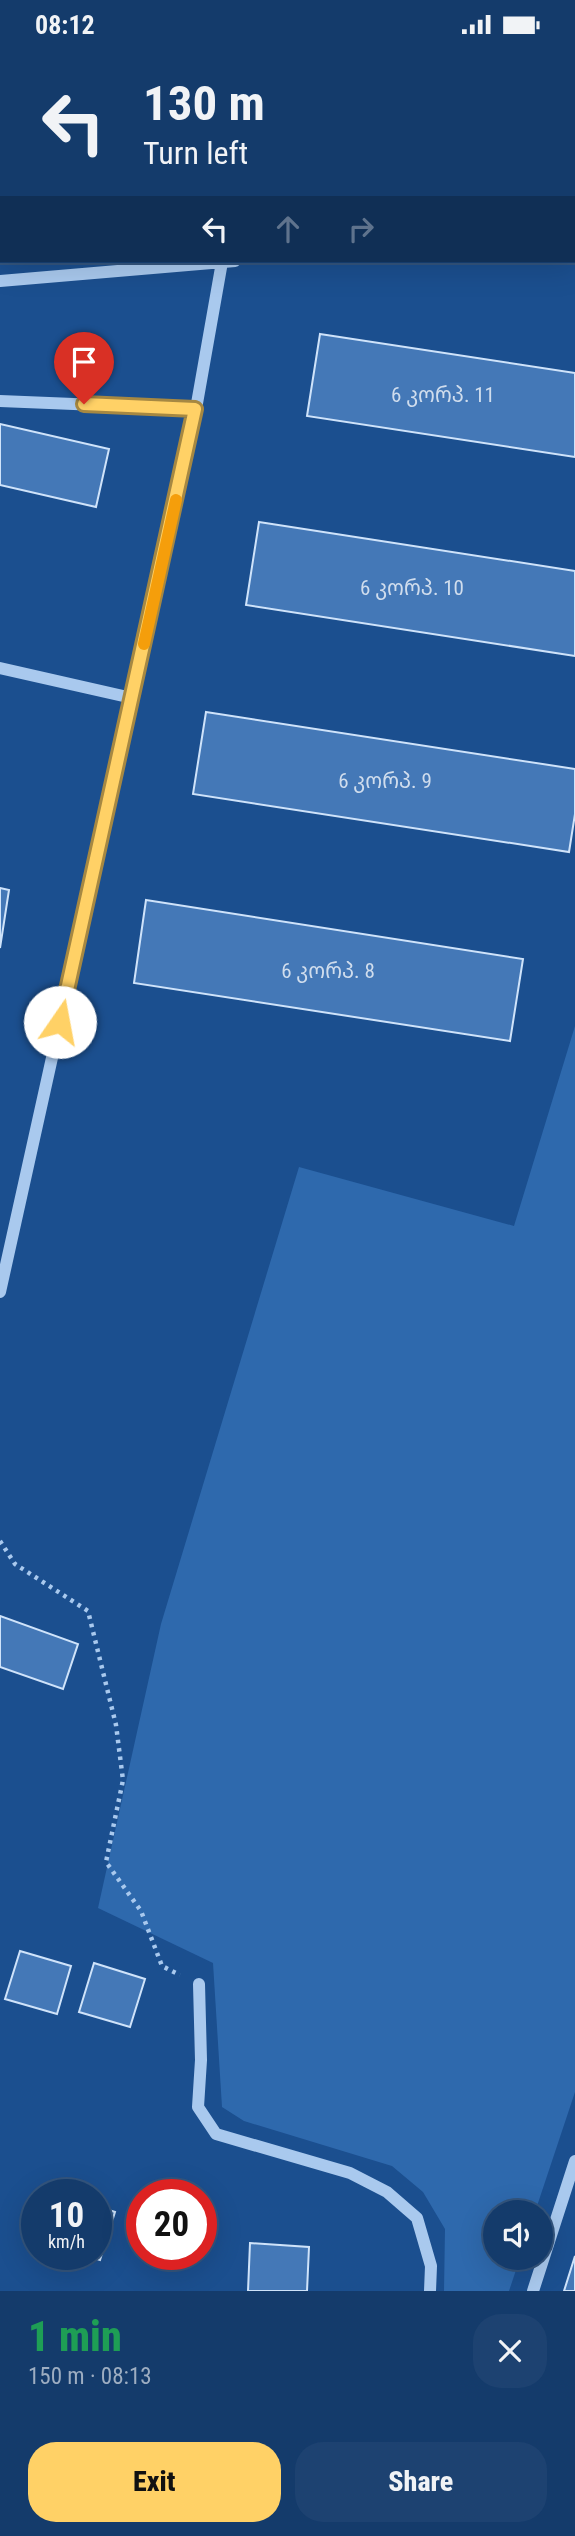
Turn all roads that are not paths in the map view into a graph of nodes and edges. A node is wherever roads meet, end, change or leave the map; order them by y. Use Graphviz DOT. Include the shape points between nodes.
graph roads {
  1 [pos="179,263"];
  2 [pos="229,263"];
  3 [pos="78,267"];
  4 [pos="0,281"];
  5 [pos="0,401"];
  6 [pos="195,409"];
  7 [pos="0,668"];
  8 [pos="132,698"];
  9 [pos="0,1292"];
  10 [pos="200,1985"];
  11 [pos="575,2161"];
  12 [pos="430,2291"];
  13 [pos="533,2291"];
  1 -- 3 [label="street"];
  2 -- 6 [label="street"];
  3 -- 4 [label="street"];
  5 -- 6 [label="street"];
  6 -- 8 [label="street"];
  7 -- 8 [label="street"];
  8 -- 9 [label="street"];
  10 -- 12 [label="street" via="198,2107 216,2134 350,2173 387,2192 417,2218 431,2266"];
  11 -- 13 [label="street"];
}
